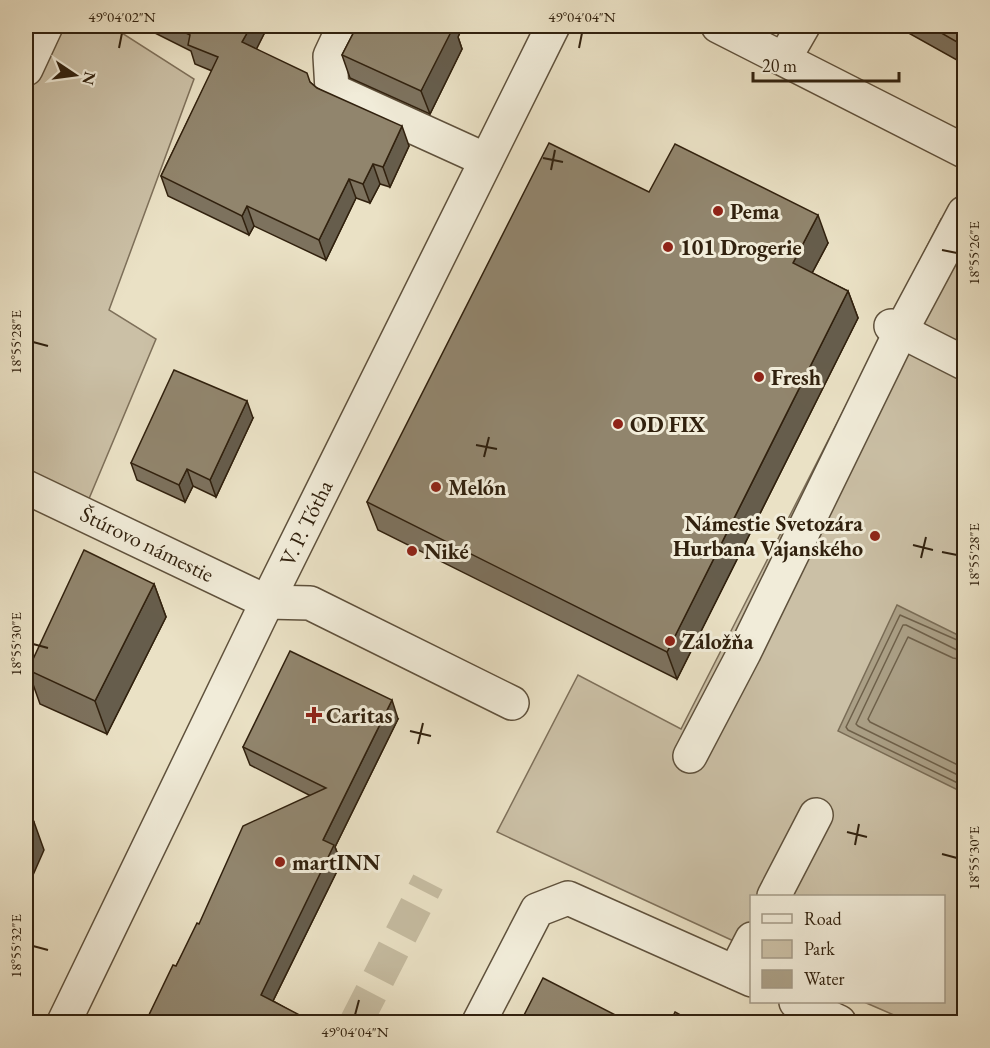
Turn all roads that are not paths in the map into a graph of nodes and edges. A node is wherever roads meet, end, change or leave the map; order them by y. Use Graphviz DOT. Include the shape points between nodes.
graph roads {
  1 [pos="46,26"];
  2 [pos="344,26"];
  3 [pos="552,26"];
  4 [pos="718,26"];
  5 [pos="803,26"];
  6 [pos="784,59"];
  7 [pos="26,69"];
  8 [pos="964,151"];
  9 [pos="486,160"];
  10 [pos="964,213"];
  11 [pos="896,328"];
  12 [pos="964,363"];
  13 [pos="26,487"];
  14 [pos="267,602"];
  15 [pos="512,703"];
  16 [pos="690,756"];
  17 [pos="816,815"];
  18 [pos="775,895"];
  19 [pos="750,947"];
  20 [pos="743,976"];
  21 [pos="798,1003"];
  22 [pos="64,1023"];
  23 [pos="479,1023"];
  24 [pos="839,1023"];
  1 -- 7 [label="street"];
  2 -- 9 [label="street" via="330,56 333,90"];
  3 -- 9 [label="street, V. P. Tótha"];
  4 -- 6 [label="street"];
  5 -- 6 [label="street"];
  6 -- 8 [label="street"];
  9 -- 14 [label="street, V. P. Tótha"];
  10 -- 11 [label="street"];
  11 -- 12 [label="street"];
  11 -- 16 [label="street" via="744,653"];
  13 -- 14 [label="street, Štúrovo námestie"];
  14 -- 15 [label="street" via="310,603"];
  14 -- 22 [label="street, V. P. Tótha"];
  17 -- 18 [label="street"];
  19 -- 20 [label="street"];
  20 -- 23 [label="street" via="568,898 537,910"];
  21 -- 24 [label="street"];
}
